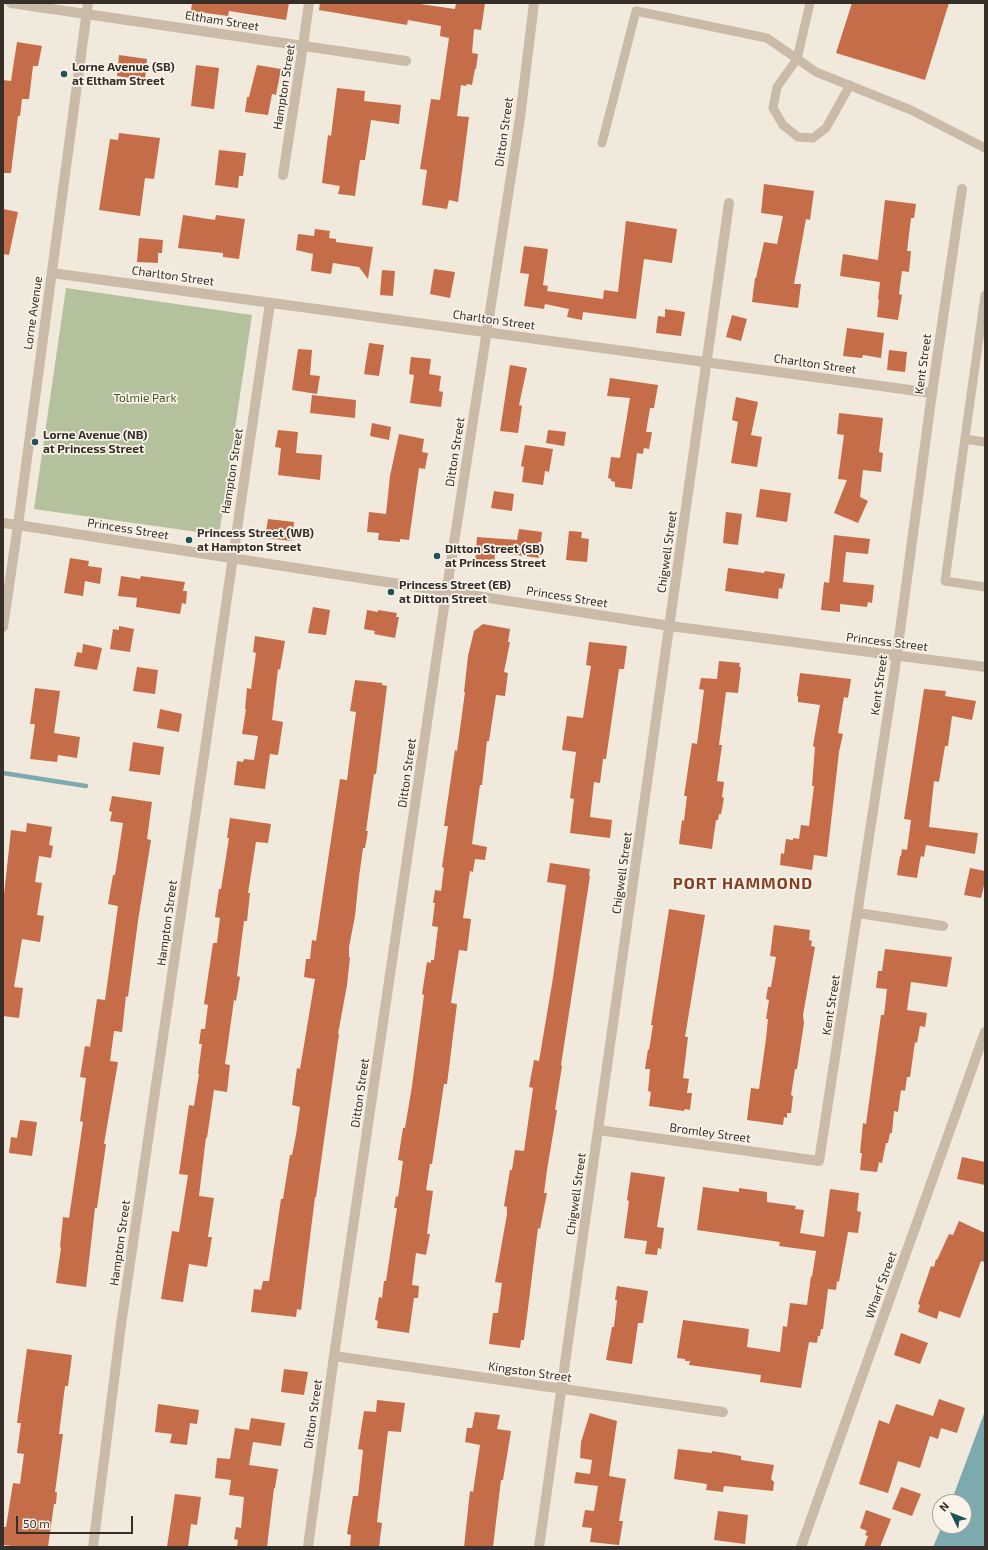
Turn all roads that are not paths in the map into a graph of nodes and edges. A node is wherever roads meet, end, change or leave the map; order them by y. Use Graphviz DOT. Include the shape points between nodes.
graph roads {
  1 [pos="11,3"];
  2 [pos="88,3"];
  3 [pos="309,3"];
  4 [pos="534,3"];
  5 [pos="810,3"];
  6 [pos="87,14"];
  7 [pos="303,46"];
  8 [pos="797,59"];
  9 [pos="406,61"];
  10 [pos="850,85"];
  11 [pos="602,143"];
  12 [pos="985,148"];
  13 [pos="283,175"];
  14 [pos="962,189"];
  15 [pos="729,203"];
  16 [pos="52,273"];
  17 [pos="985,295"];
  18 [pos="270,303"];
  19 [pos="487,332"];
  20 [pos="707,362"];
  21 [pos="932,393"];
  22 [pos="965,439"];
  23 [pos="985,442"];
  24 [pos="3,523"];
  25 [pos="18,525"];
  26 [pos="233,558"];
  27 [pos="985,587"];
  28 [pos="446,591"];
  29 [pos="670,626"];
  30 [pos="3,627"];
  31 [pos="897,656"];
  32 [pos="985,667"];
  33 [pos="858,913"];
  34 [pos="943,926"];
  35 [pos="985,1032"];
  36 [pos="598,1130"];
  37 [pos="819,1161"];
  38 [pos="334,1356"];
  39 [pos="561,1389"];
  40 [pos="722,1412"];
  41 [pos="92,1547"];
  42 [pos="308,1547"];
  43 [pos="539,1547"];
  44 [pos="801,1547"];
  1 -- 6 [label="street, Eltham Street"];
  2 -- 6 [label="street, Lorne Avenue"];
  3 -- 7 [label="street, Hampton Street"];
  4 -- 19 [label="street, Ditton Street" via="520,118"];
  5 -- 8 [label="lane"];
  6 -- 7 [label="street, Eltham Street"];
  6 -- 16 [label="street, Lorne Avenue"];
  7 -- 9 [label="street, Eltham Street"];
  7 -- 13 [label="street, Hampton Street"];
  8 -- 10 [label="lane" via="816,72"];
  8 -- 10 [label="lane" via="776,87 773,108 783,125 798,137 813,138 826,128"];
  8 -- 11 [label="lane" via="767,38 636,11"];
  10 -- 12 [label="lane" via="911,110"];
  14 -- 21 [label="street, Kent Street"];
  15 -- 20 [label="street, Chigwell Street"];
  16 -- 18 [label="street, Charlton Street"];
  16 -- 25 [label="street, Lorne Avenue"];
  17 -- 22 [label="lane"];
  18 -- 19 [label="street, Charlton Street"];
  18 -- 26 [label="street, Hampton Street"];
  19 -- 20 [label="street, Charlton Street"];
  19 -- 28 [label="street, Ditton Street"];
  20 -- 21 [label="street, Charlton Street"];
  20 -- 29 [label="street, Chigwell Street"];
  21 -- 31 [label="street, Kent Street"];
  22 -- 23 [label="lane"];
  22 -- 27 [label="lane" via="945,581"];
  24 -- 25 [label="street, Princess Street"];
  25 -- 26 [label="street, Princess Street"];
  25 -- 30 [label="street, Lorne Avenue"];
  26 -- 28 [label="street, Princess Street"];
  26 -- 41 [label="street, Hampton Street" via="121,1325"];
  28 -- 29 [label="street, Princess Street"];
  28 -- 38 [label="street, Ditton Street"];
  29 -- 31 [label="street, Princess Street"];
  29 -- 36 [label="street, Chigwell Street"];
  31 -- 32 [label="street, Princess Street"];
  31 -- 33 [label="street, Kent Street"];
  33 -- 34 [label="street"];
  33 -- 37 [label="street, Kent Street"];
  35 -- 44 [label="street, Wharf Street"];
  36 -- 37 [label="street, Bromley Street"];
  36 -- 39 [label="street, Chigwell Street"];
  38 -- 39 [label="street, Kingston Street"];
  38 -- 42 [label="street, Ditton Street"];
  39 -- 40 [label="street, Kingston Street"];
  39 -- 43 [label="street, Chigwell Street"];
}
